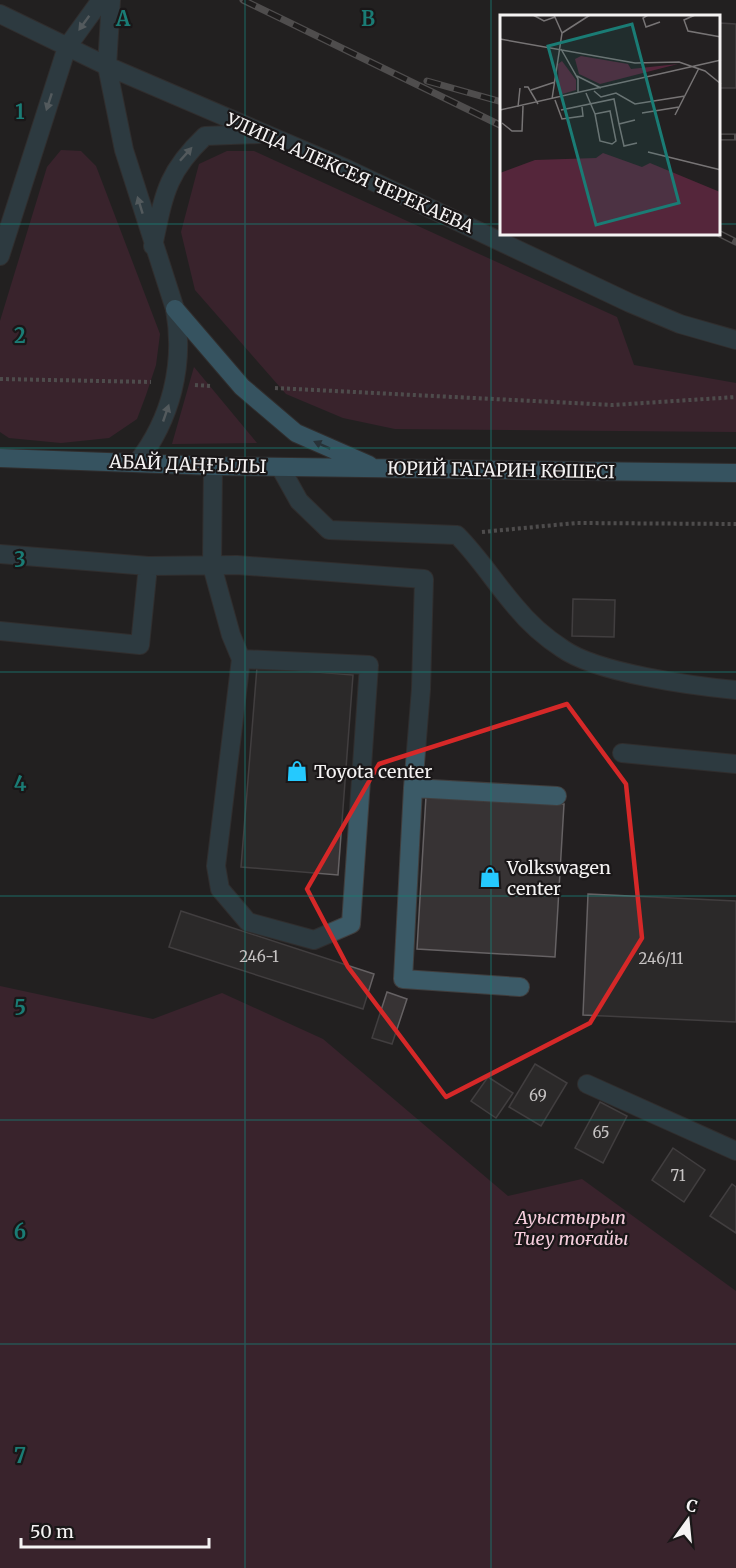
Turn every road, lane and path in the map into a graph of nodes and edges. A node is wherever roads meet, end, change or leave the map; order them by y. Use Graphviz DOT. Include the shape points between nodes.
graph roads {
  1 [pos="101,0"];
  2 [pos="111,0"];
  3 [pos="0,14"];
  4 [pos="67,47"];
  5 [pos="106,66"];
  6 [pos="265,134"];
  7 [pos="153,248"];
  8 [pos="0,256"];
  9 [pos="175,309"];
  10 [pos="736,340"];
  11 [pos="0,379"];
  12 [pos="151,382"];
  13 [pos="189,384"];
  14 [pos="212,386"];
  15 [pos="266,389"];
  16 [pos="736,397"];
  17 [pos="0,458"];
  18 [pos="137,463"];
  19 [pos="736,463"];
  20 [pos="213,466"];
  21 [pos="280,467"];
  22 [pos="375,468"];
  23 [pos="736,473"];
  24 [pos="736,524"];
  25 [pos="457,535"];
  26 [pos="0,554"];
  27 [pos="212,566"];
  28 [pos="148,567"];
  29 [pos="0,631"];
  30 [pos="241,659"];
  31 [pos="736,690"];
  32 [pos="622,753"];
  33 [pos="736,764"];
  34 [pos="413,788"];
  35 [pos="557,796"];
  36 [pos="520,987"];
  37 [pos="587,1084"];
  38 [pos="736,1151"];
  1 -- 4 [label="street, one-way"];
  2 -- 5 [label="street"];
  3 -- 4 [label="street, УЛИЦА АЛЕКСЕЯ ЧЕРЕКАЕВА"];
  4 -- 5 [label="street, УЛИЦА АЛЕКСЕЯ ЧЕРЕКАЕВА"];
  4 -- 8 [label="street, one-way"];
  5 -- 6 [label="street, УЛИЦА АЛЕКСЕЯ ЧЕРЕКАЕВА"];
  7 -- 5 [label="street, one-way" via="124,150"];
  7 -- 6 [label="street, one-way" via="165,188 182,157 205,136"];
  6 -- 10 [label="street, УЛИЦА АЛЕКСЕЯ ЧЕРЕКАЕВА" via="630,303 680,324"];
  7 -- 9 [label="street"];
  18 -- 9 [label="street, one-way" via="161,428 169,406 178,359"];
  22 -- 9 [label="main road, one-way" via="296,433 242,387"];
  11 -- 12 [label="path"];
  13 -- 14 [label="path"];
  15 -- 16 [label="path" via="613,405"];
  17 -- 18 [label="main road, АБАЙ ДАҢҒЫЛЫ"];
  18 -- 20 [label="main road, АБАЙ ДАҢҒЫЛЫ"];
  19 -- 22 [label="main road, ЮРИЙ ГАГАРИН КӨШЕСІ"];
  20 -- 21 [label="main road, АБАЙ ДАҢҒЫЛЫ"];
  20 -- 27 [label="street"];
  21 -- 22 [label="main road, АБАЙ ДАҢҒЫЛЫ"];
  21 -- 25 [label="street" via="299,501 329,530"];
  22 -- 23 [label="main road, ЮРИЙ ГАГАРИН КӨШЕСІ"];
  24 -- 25 [label="path" via="576,523"];
  25 -- 31 [label="street" via="477,555 515,607 564,650 592,663 647,676"];
  26 -- 28 [label="street"];
  27 -- 28 [label="street"];
  27 -- 30 [label="street"];
  27 -- 34 [label="street" via="424,579"];
  28 -- 29 [label="street" via="140,645"];
  30 -- 30 [label="street" via="369,665 351,924 314,940 248,922 220,889 216,866"];
  32 -- 33 [label="street"];
  34 -- 35 [label="street"];
  34 -- 36 [label="street" via="403,979"];
  37 -- 38 [label="street"];
}
